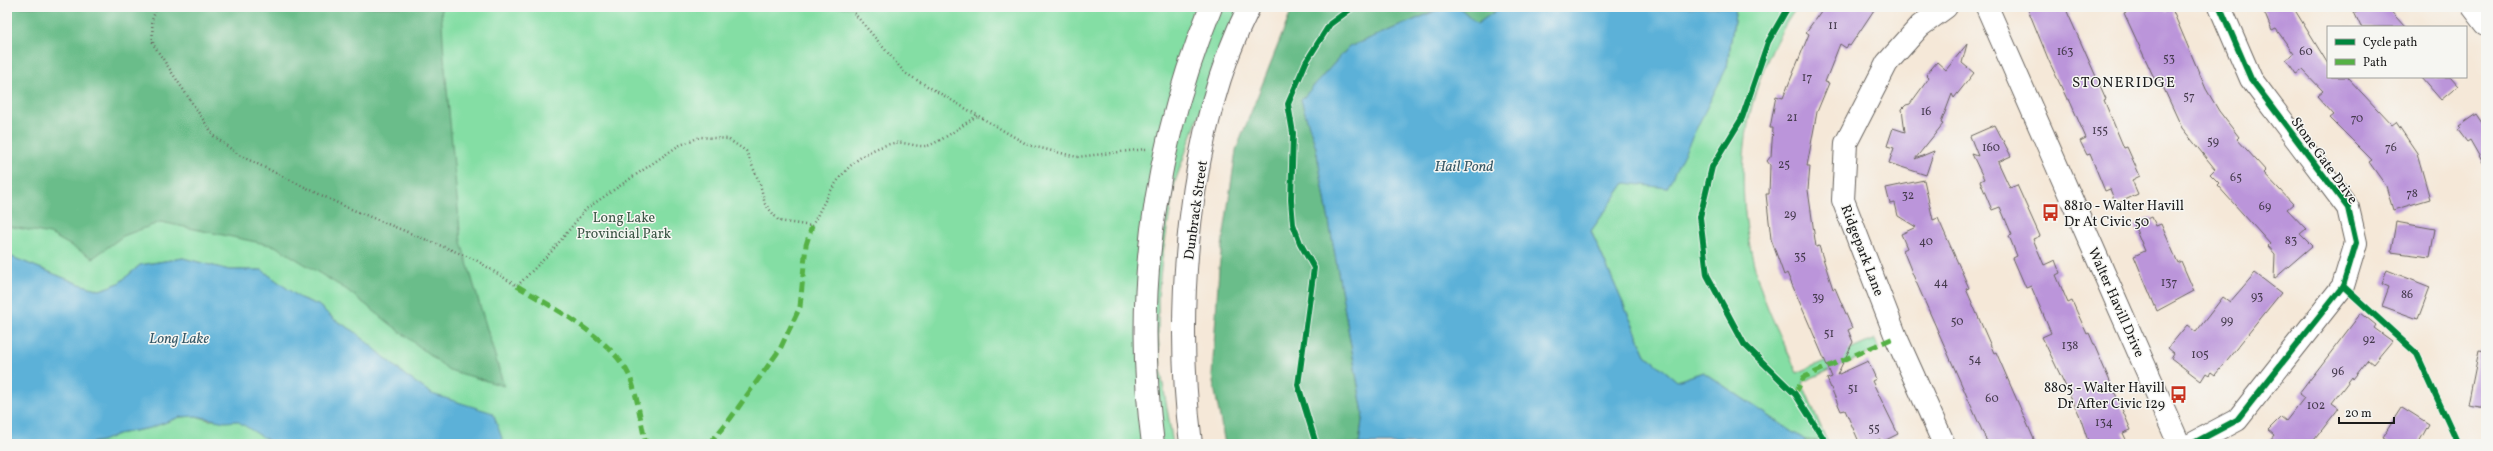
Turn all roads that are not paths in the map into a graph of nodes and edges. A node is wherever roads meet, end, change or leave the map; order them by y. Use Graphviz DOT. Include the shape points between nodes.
graph roads {
  1 [pos="1211,7"];
  2 [pos="1250,7"];
  3 [pos="1946,7"];
  4 [pos="1987,7"];
  5 [pos="2220,7"];
  6 [pos="2473,7"];
  7 [pos="2486,24"];
  8 [pos="1153,444"];
  9 [pos="1191,444"];
  10 [pos="1944,444"];
  11 [pos="2179,444"];
  12 [pos="2192,444"];
  1 -- 8 [label="street" via="1185,77 1154,203 1146,278 1145,355"];
  2 -- 9 [label="street, Dunbrack Street" via="1224,73 1209,124 1189,230 1183,336"];
  3 -- 10 [label="street, Ridgepark Lane" via="1920,26 1887,63 1846,143 1843,200 1896,337"];
  4 -- 11 [label="street, Walter Havill Drive"];
  5 -- 12 [label="street, Stone Gate Drive" via="2251,79 2348,208 2356,243 2343,286 2237,420"];
  6 -- 7 [label="street"];
}
